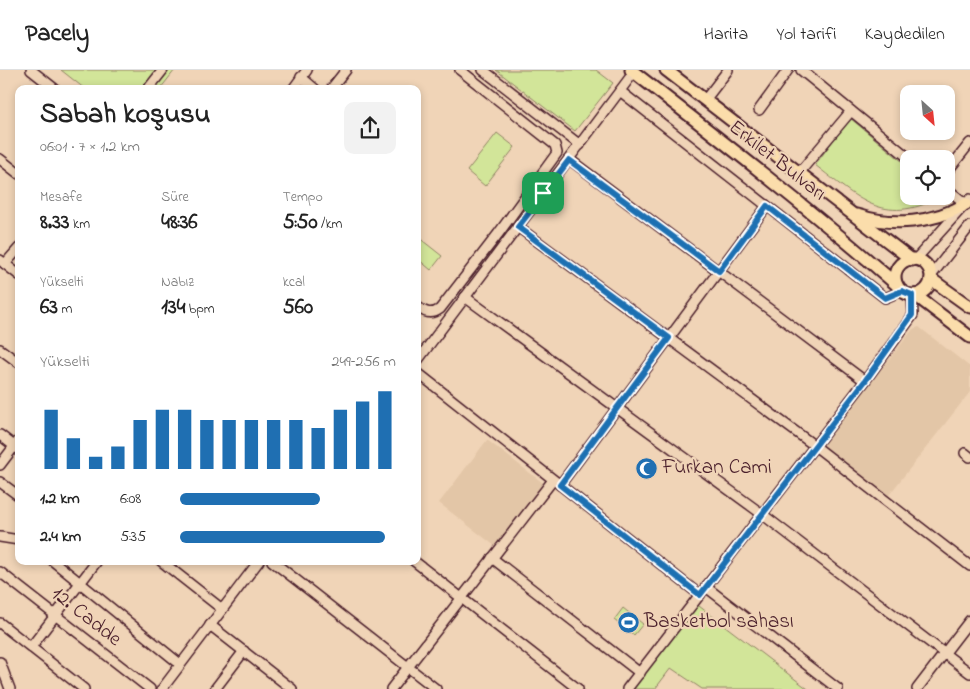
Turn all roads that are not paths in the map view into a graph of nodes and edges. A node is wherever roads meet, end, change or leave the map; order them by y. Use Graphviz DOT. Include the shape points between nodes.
graph roads {
  1 [pos="31,70"];
  2 [pos="163,70"];
  3 [pos="346,70"];
  4 [pos="460,70"];
  5 [pos="483,70"];
  6 [pos="666,70"];
  7 [pos="728,70"];
  8 [pos="788,70"];
  9 [pos="801,70"];
  10 [pos="633,71"];
  11 [pos="304,74"];
  12 [pos="50,85"];
  13 [pos="151,85"];
  14 [pos="296,85"];
  15 [pos="312,85"];
  16 [pos="334,85"];
  17 [pos="620,91"];
  18 [pos="705,100"];
  19 [pos="759,110"];
  20 [pos="851,111"];
  21 [pos="970,143"];
  22 [pos="580,145"];
  23 [pos="900,151"];
  24 [pos="0,159"];
  25 [pos="569,160"];
  26 [pos="955,162"];
  27 [pos="15,171"];
  28 [pos="799,173"];
  29 [pos="955,193"];
  30 [pos="968,201"];
  31 [pos="767,206"];
  32 [pos="850,212"];
  33 [pos="970,226"];
  34 [pos="518,227"];
  35 [pos="15,252"];
  36 [pos="913,260"];
  37 [pos="3,262"];
  38 [pos="719,271"];
  39 [pos="15,272"];
  40 [pos="931,277"];
  41 [pos="906,292"];
  42 [pos="465,297"];
  43 [pos="970,307"];
  44 [pos="421,310"];
  45 [pos="970,337"];
  46 [pos="669,338"];
  47 [pos="0,349"];
  48 [pos="421,356"];
  49 [pos="15,360"];
  50 [pos="421,375"];
  51 [pos="865,381"];
  52 [pos="617,408"];
  53 [pos="0,435"];
  54 [pos="15,444"];
  55 [pos="815,446"];
  56 [pos="15,447"];
  57 [pos="0,465"];
  58 [pos="0,482"];
  59 [pos="557,482"];
  60 [pos="15,493"];
  61 [pos="762,514"];
  62 [pos="0,537"];
  63 [pos="15,539"];
  64 [pos="492,558"];
  65 [pos="58,565"];
  66 [pos="94,565"];
  67 [pos="165,565"];
  68 [pos="256,565"];
  69 [pos="277,565"];
  70 [pos="419,565"];
  71 [pos="970,566"];
  72 [pos="0,572"];
  73 [pos="80,583"];
  74 [pos="706,587"];
  75 [pos="700,595"];
  76 [pos="462,598"];
  77 [pos="222,610"];
  78 [pos="55,616"];
  79 [pos="970,620"];
  80 [pos="0,623"];
  81 [pos="210,625"];
  82 [pos="31,647"];
  83 [pos="244,651"];
  84 [pos="945,653"];
  85 [pos="0,662"];
  86 [pos="180,664"];
  87 [pos="408,667"];
  88 [pos="640,673"];
  89 [pos="970,673"];
  90 [pos="10,689"];
  91 [pos="84,689"];
  92 [pos="150,689"];
  93 [pos="162,689"];
  94 [pos="215,689"];
  95 [pos="292,689"];
  96 [pos="391,689"];
  97 [pos="436,689"];
  98 [pos="578,689"];
  99 [pos="627,689"];
  100 [pos="838,689"];
  101 [pos="917,689"];
  1 -- 12 [label="street"];
  2 -- 13 [label="street"];
  3 -- 16 [label="street"];
  4 -- 44 [label="street" via="555,145 557,153 440,309 430,313"];
  5 -- 22 [label="street"];
  6 -- 18 [label="main road, Erkilet Bulvarı"];
  7 -- 18 [label="street"];
  8 -- 19 [label="street"];
  9 -- 20 [label="street"];
  10 -- 17 [label="street"];
  10 -- 41 [label="main road, Erkilet Bulvarı" via="790,194"];
  11 -- 14 [label="street"];
  11 -- 15 [label="street"];
  17 -- 22 [label="street"];
  17 -- 31 [label="street"];
  18 -- 28 [label="main road, Erkilet Bulvarı"];
  20 -- 23 [label="street"];
  20 -- 28 [label="street"];
  21 -- 26 [label="street"];
  22 -- 25 [label="street"];
  24 -- 27 [label="street"];
  25 -- 34 [label="street"];
  25 -- 38 [label="street"];
  28 -- 32 [label="main road, Erkilet Bulvarı"];
  29 -- 30 [label="street"];
  30 -- 32 [label="main road" via="944,214 913,221 874,220"];
  30 -- 36 [label="street"];
  31 -- 38 [label="street"];
  31 -- 41 [label="street" via="885,298"];
  32 -- 36 [label="main road, Erkilet Bulvarı"];
  33 -- 40 [label="street"];
  34 -- 42 [label="street"];
  34 -- 46 [label="street"];
  35 -- 37 [label="street"];
  36 -- 40 [label="main road" via="923,262"];
  36 -- 41 [label="main road" via="904,262 896,276"];
  37 -- 39 [label="street"];
  38 -- 46 [label="street"];
  38 -- 51 [label="street"];
  40 -- 41 [label="main road" via="927,289 920,294"];
  40 -- 43 [label="main road"];
  41 -- 45 [label="main road, Erkilet Bulvarı"];
  41 -- 51 [label="street" via="912,315"];
  42 -- 48 [label="street"];
  42 -- 52 [label="street"];
  46 -- 52 [label="street"];
  46 -- 55 [label="street"];
  47 -- 49 [label="street"];
  50 -- 59 [label="street"];
  51 -- 55 [label="street"];
  52 -- 59 [label="street"];
  52 -- 61 [label="street"];
  53 -- 54 [label="street"];
  55 -- 61 [label="street"];
  55 -- 71 [label="street"];
  56 -- 57 [label="street"];
  58 -- 60 [label="street"];
  59 -- 64 [label="street"];
  59 -- 75 [label="street"];
  61 -- 74 [label="street"];
  61 -- 84 [label="street"];
  62 -- 63 [label="street"];
  64 -- 76 [label="street"];
  64 -- 88 [label="street"];
  65 -- 73 [label="street"];
  66 -- 73 [label="street"];
  67 -- 77 [label="street"];
  68 -- 77 [label="street"];
  69 -- 87 [label="street"];
  70 -- 76 [label="street"];
  72 -- 78 [label="street, 12. Cadde"];
  73 -- 78 [label="street"];
  73 -- 86 [label="street"];
  74 -- 75 [label="street"];
  74 -- 100 [label="street"];
  75 -- 88 [label="street"];
  76 -- 87 [label="street"];
  76 -- 98 [label="street"];
  77 -- 81 [label="street"];
  78 -- 82 [label="street"];
  78 -- 92 [label="street, 12. Cadde"];
  79 -- 84 [label="street"];
  80 -- 82 [label="street"];
  81 -- 83 [label="street"];
  81 -- 86 [label="street"];
  82 -- 91 [label="street"];
  83 -- 94 [label="street"];
  83 -- 95 [label="street"];
  84 -- 89 [label="street"];
  84 -- 101 [label="street"];
  85 -- 90 [label="street"];
  86 -- 93 [label="street"];
  87 -- 96 [label="street"];
  87 -- 97 [label="street"];
  88 -- 99 [label="street"];
}
